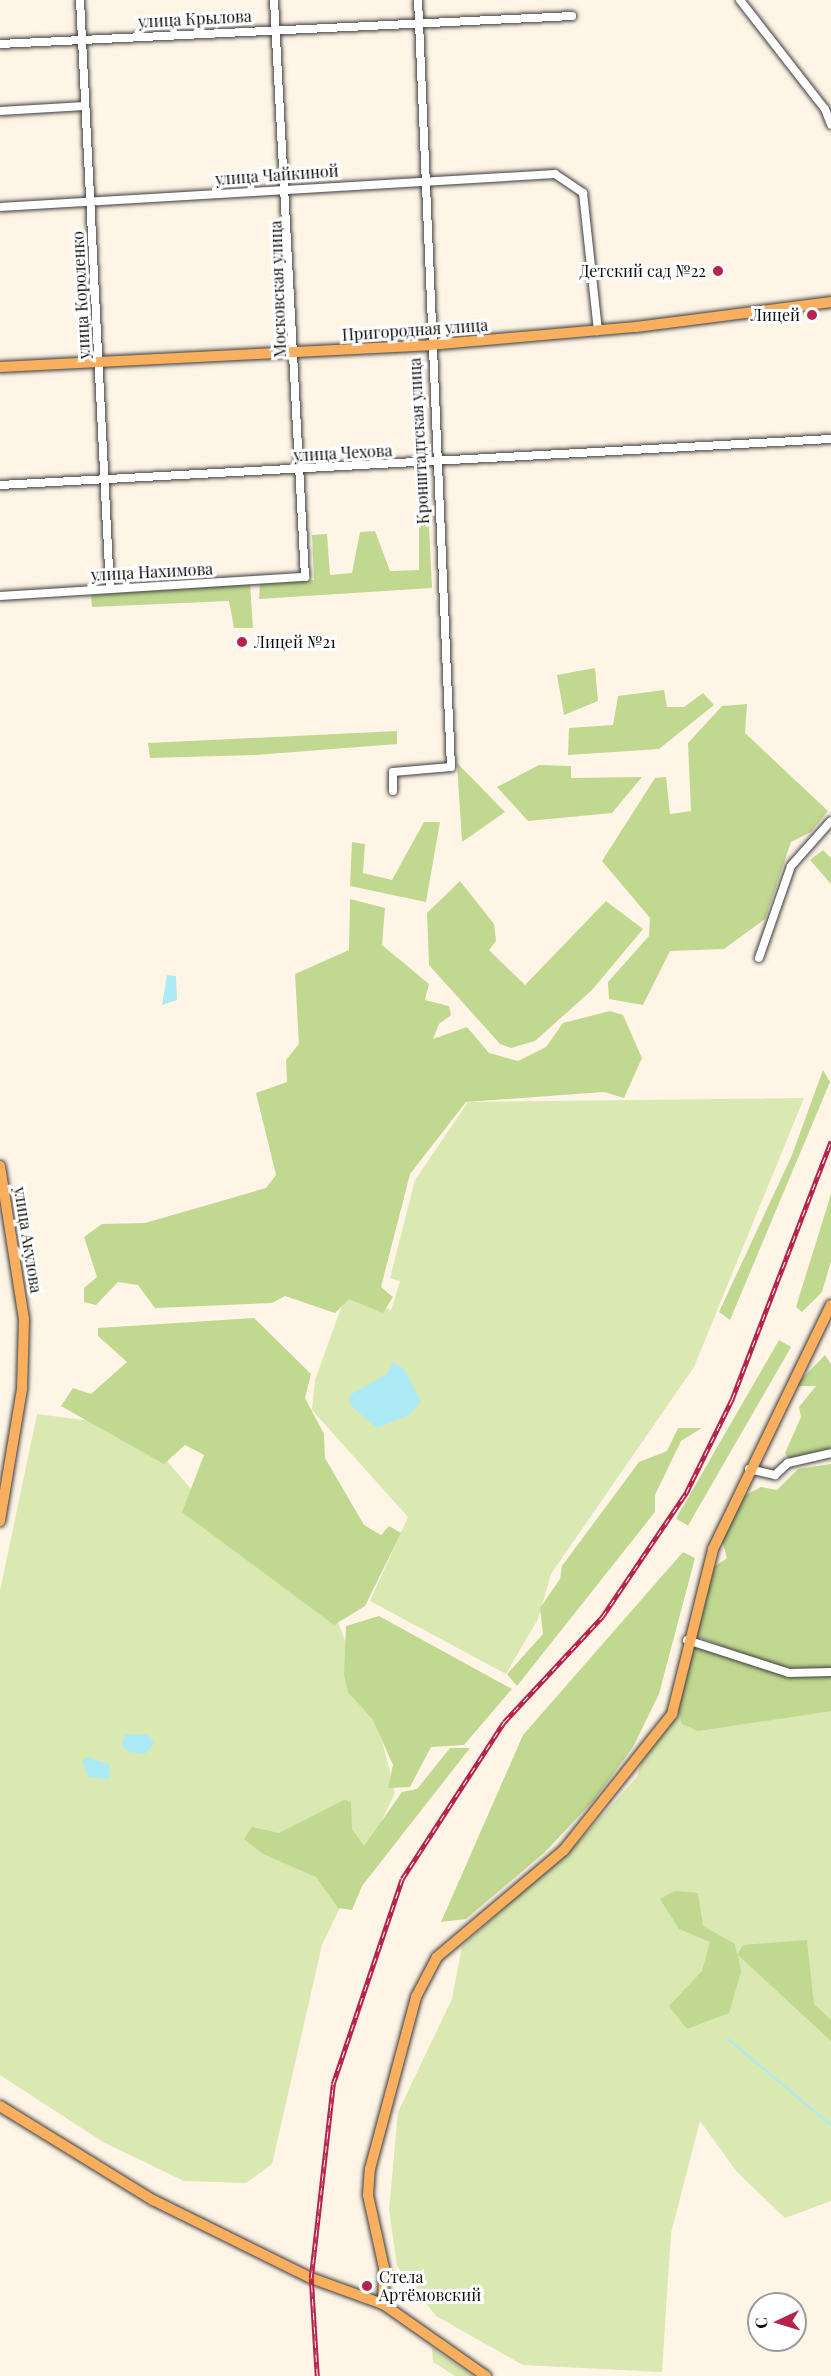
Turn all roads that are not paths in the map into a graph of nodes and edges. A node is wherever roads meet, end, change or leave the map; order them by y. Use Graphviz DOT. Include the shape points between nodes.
graph roads {
  1 [pos="80,0"];
  2 [pos="274,0"];
  3 [pos="418,0"];
  4 [pos="740,0"];
  5 [pos="572,16"];
  6 [pos="418,21"];
  7 [pos="276,29"];
  8 [pos="81,40"];
  9 [pos="0,44"];
  10 [pos="85,106"];
  11 [pos="0,111"];
  12 [pos="831,125"];
  13 [pos="424,182"];
  14 [pos="288,189"];
  15 [pos="91,202"];
  16 [pos="0,207"];
  17 [pos="831,302"];
  18 [pos="598,331"];
  19 [pos="429,345"];
  20 [pos="295,354"];
  21 [pos="100,363"];
  22 [pos="0,367"];
  23 [pos="831,439"];
  24 [pos="435,464"];
  25 [pos="299,470"];
  26 [pos="105,480"];
  27 [pos="0,485"];
  28 [pos="305,577"];
  29 [pos="110,589"];
  30 [pos="0,596"];
  31 [pos="393,791"];
  32 [pos="831,821"];
  33 [pos="759,958"];
  34 [pos="0,1166"];
  35 [pos="831,1305"];
  36 [pos="831,1453"];
  37 [pos="749,1469"];
  38 [pos="0,1521"];
  39 [pos="687,1640"];
  40 [pos="831,1672"];
  41 [pos="0,2106"];
  42 [pos="383,2304"];
  43 [pos="486,2376"];
  1 -- 8 [label="street, улица Короленко"];
  2 -- 7 [label="street, Московская улица"];
  3 -- 6 [label="street, Кронштадтская улица"];
  4 -- 12 [label="street" via="825,109"];
  5 -- 6 [label="street, улица Крылова"];
  6 -- 7 [label="street, улица Крылова"];
  6 -- 13 [label="street, Кронштадтская улица"];
  7 -- 8 [label="street, улица Крылова"];
  7 -- 14 [label="street, Московская улица"];
  8 -- 9 [label="street, улица Крылова"];
  8 -- 10 [label="street, улица Короленко"];
  10 -- 11 [label="street"];
  10 -- 15 [label="street, улица Короленко"];
  13 -- 14 [label="street, улица Чайкиной"];
  13 -- 18 [label="street, улица Чайкиной" via="555,174 583,193"];
  13 -- 19 [label="street, Кронштадтская улица"];
  14 -- 15 [label="street, улица Чайкиной"];
  14 -- 20 [label="street, Московская улица"];
  15 -- 16 [label="street, улица Чайкиной"];
  15 -- 21 [label="street, улица Короленко"];
  17 -- 18 [label="main road, Пригородная улица"];
  18 -- 19 [label="main road, Пригородная улица"];
  19 -- 20 [label="main road, Пригородная улица"];
  19 -- 24 [label="street, Кронштадтская улица"];
  20 -- 21 [label="main road, Пригородная улица"];
  20 -- 25 [label="street, Московская улица"];
  21 -- 22 [label="main road, Пригородная улица"];
  21 -- 26 [label="street, улица Короленко"];
  23 -- 24 [label="street, улица Чехова"];
  24 -- 25 [label="street, улица Чехова"];
  24 -- 31 [label="street, Кронштадтская улица" via="451,766 393,772"];
  25 -- 26 [label="street, улица Чехова"];
  25 -- 28 [label="street, Московская улица"];
  26 -- 27 [label="street, улица Чехова"];
  26 -- 29 [label="street, улица Короленко"];
  28 -- 29 [label="street, улица Нахимова"];
  29 -- 30 [label="street, улица Нахимова"];
  32 -- 33 [label="street" via="791,867"];
  34 -- 38 [label="main road, улица Акулова" via="24,1319 22,1389"];
  35 -- 37 [label="main road"];
  36 -- 37 [label="street" via="788,1463 775,1474"];
  37 -- 39 [label="main road" via="713,1549"];
  39 -- 40 [label="street" via="789,1672"];
  39 -- 42 [label="main road" via="672,1714 626,1777 564,1850 437,1957 416,1997 370,2169 368,2195 384,2268"];
  41 -- 42 [label="main road" via="153,2200 311,2278"];
  42 -- 43 [label="main road"];
}
